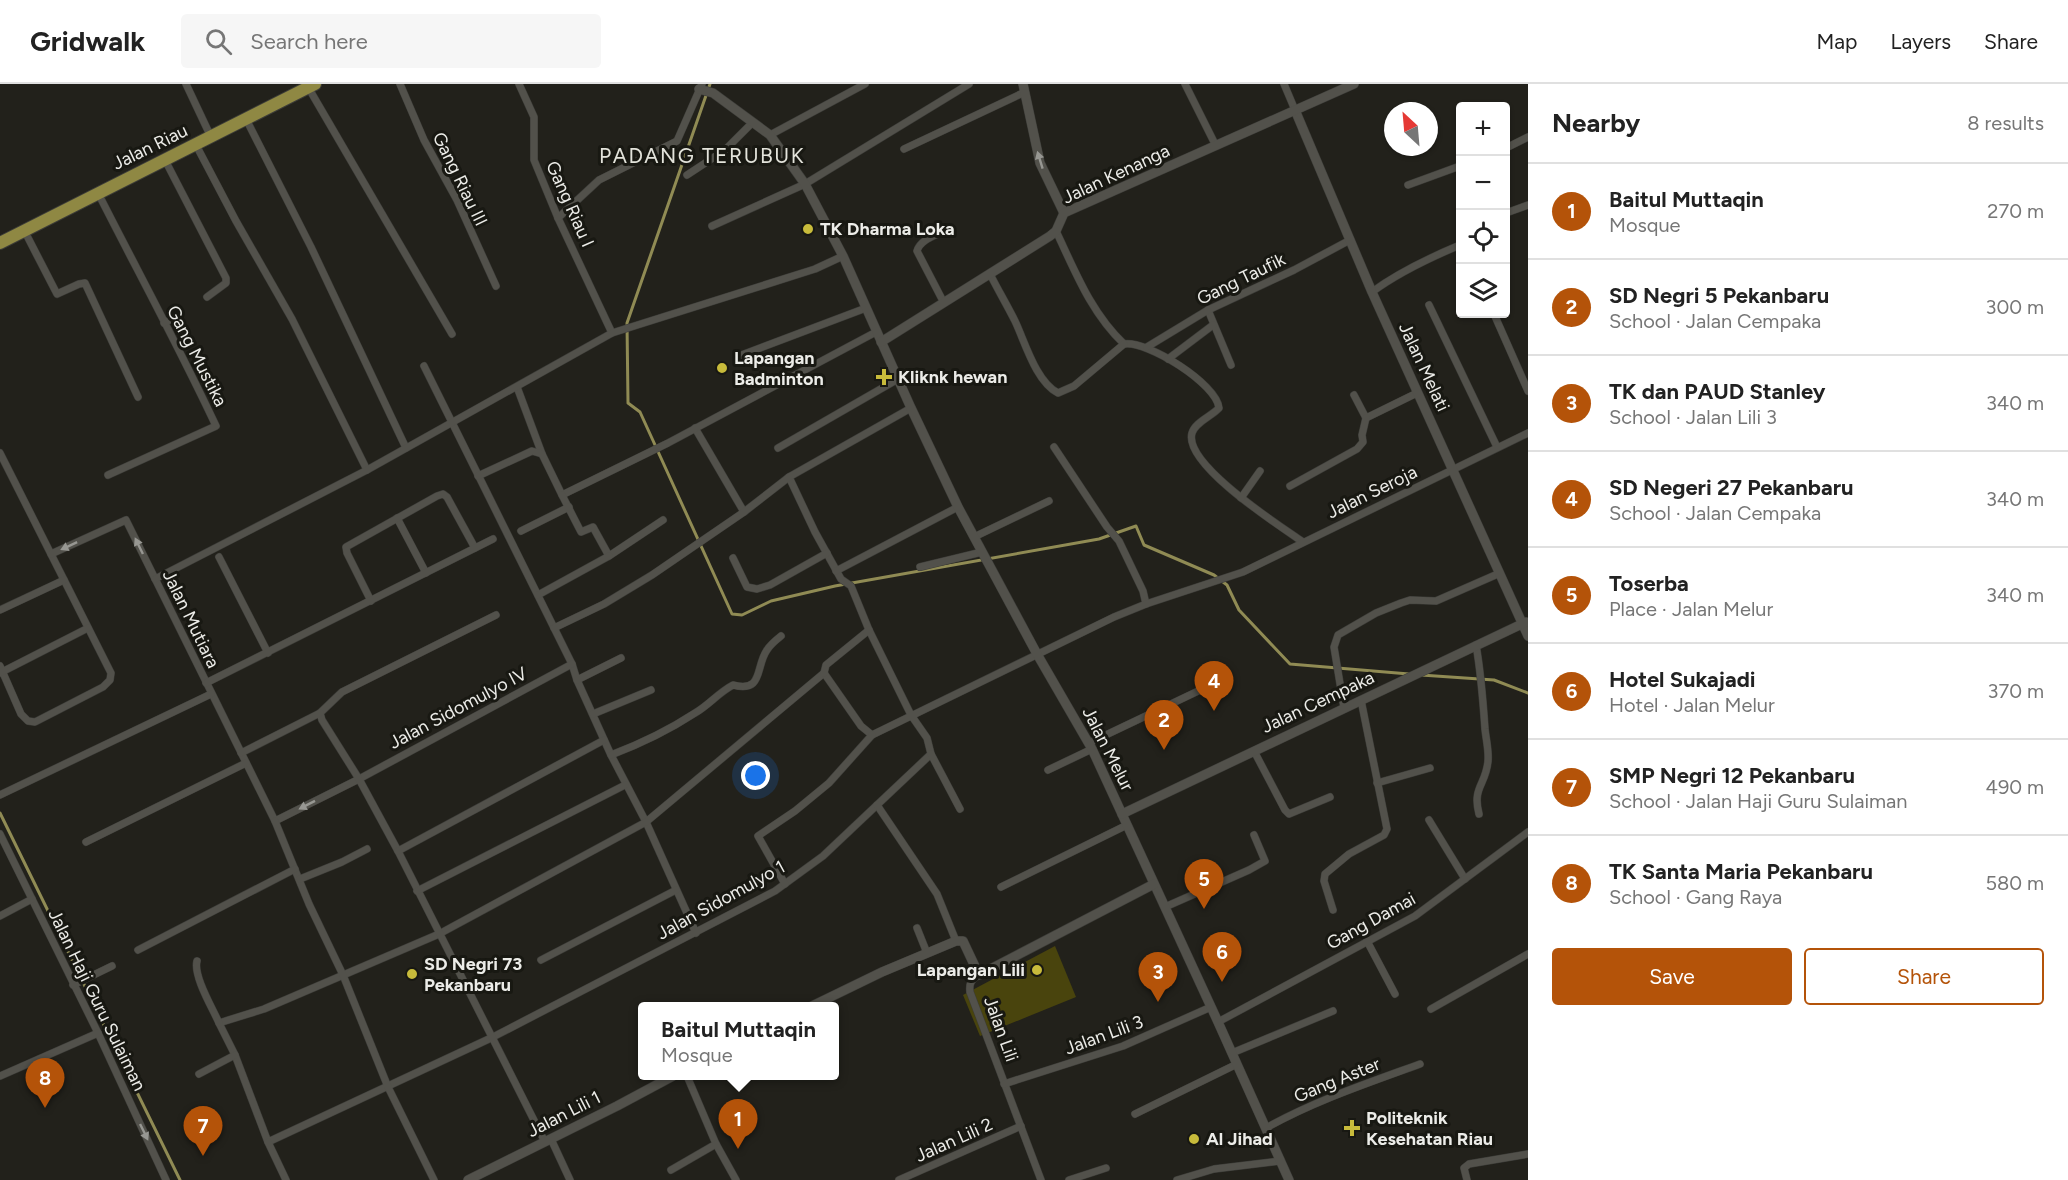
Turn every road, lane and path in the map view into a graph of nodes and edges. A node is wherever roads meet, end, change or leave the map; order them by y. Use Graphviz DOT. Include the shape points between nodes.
graph roads {
  1 [pos="186,84"];
  2 [pos="400,84"];
  3 [pos="519,84"];
  4 [pos="865,84"];
  5 [pos="969,84"];
  6 [pos="1185,84"];
  7 [pos="1284,84"];
  8 [pos="1354,84"];
  9 [pos="312,86"];
  10 [pos="1024,88"];
  11 [pos="705,89"];
  12 [pos="1295,110"];
  13 [pos="246,119"];
  14 [pos="753,122"];
  15 [pos="770,135"];
  16 [pos="211,137"];
  17 [pos="1528,137"];
  18 [pos="196,145"];
  19 [pos="1216,146"];
  20 [pos="1510,146"];
  21 [pos="904,149"];
  22 [pos="165,160"];
  23 [pos="1456,168"];
  24 [pos="687,175"];
  25 [pos="805,184"];
  26 [pos="1407,184"];
  27 [pos="98,193"];
  28 [pos="1528,205"];
  29 [pos="1510,212"];
  30 [pos="1064,213"];
  31 [pos="558,218"];
  32 [pos="712,226"];
  33 [pos="24,230"];
  34 [pos="944,231"];
  35 [pos="1056,231"];
  36 [pos="1350,240"];
  37 [pos="0,243"];
  38 [pos="1456,247"];
  39 [pos="843,256"];
  40 [pos="990,274"];
  41 [pos="496,286"];
  42 [pos="1372,292"];
  43 [pos="207,297"];
  44 [pos="944,303"];
  45 [pos="1430,305"];
  46 [pos="866,308"];
  47 [pos="1208,310"];
  48 [pos="179,315"];
  49 [pos="1496,318"];
  50 [pos="164,323"];
  51 [pos="1213,325"];
  52 [pos="876,332"];
  53 [pos="612,333"];
  54 [pos="452,334"];
  55 [pos="881,342"];
  56 [pos="1127,343"];
  57 [pos="1147,347"];
  58 [pos="739,356"];
  59 [pos="1168,359"];
  60 [pos="1231,365"];
  61 [pos="424,366"];
  62 [pos="898,379"];
  63 [pos="517,387"];
  64 [pos="1528,391"];
  65 [pos="1417,393"];
  66 [pos="1354,395"];
  67 [pos="138,397"];
  68 [pos="911,408"];
  69 [pos="1366,418"];
  70 [pos="452,423"];
  71 [pos="694,428"];
  72 [pos="1528,433"];
  73 [pos="1054,447"];
  74 [pos="1497,447"];
  75 [pos="406,448"];
  76 [pos="778,448"];
  77 [pos="0,453"];
  78 [pos="542,454"];
  79 [pos="1454,469"];
  80 [pos="367,470"];
  81 [pos="1260,471"];
  82 [pos="108,475"];
  83 [pos="478,476"];
  84 [pos="789,477"];
  85 [pos="1290,486"];
  86 [pos="562,495"];
  87 [pos="1241,498"];
  88 [pos="1049,501"];
  89 [pos="569,507"];
  90 [pos="958,507"];
  91 [pos="744,512"];
  92 [pos="397,518"];
  93 [pos="663,520"];
  94 [pos="521,531"];
  95 [pos="974,537"];
  96 [pos="493,539"];
  97 [pos="1303,542"];
  98 [pos="475,548"];
  99 [pos="827,553"];
  100 [pos="983,553"];
  101 [pos="51,554"];
  102 [pos="609,556"];
  103 [pos="219,557"];
  104 [pos="733,558"];
  105 [pos="920,567"];
  106 [pos="836,571"];
  107 [pos="426,573"];
  108 [pos="1500,573"];
  109 [pos="155,579"];
  110 [pos="64,580"];
  111 [pos="538,595"];
  112 [pos="371,601"];
  113 [pos="1146,603"];
  114 [pos="0,610"];
  115 [pos="496,615"];
  116 [pos="1525,622"];
  117 [pos="88,628"];
  118 [pos="554,628"];
  119 [pos="869,630"];
  120 [pos="781,636"];
  121 [pos="1528,636"];
  122 [pos="1476,645"];
  123 [pos="268,653"];
  124 [pos="1037,654"];
  125 [pos="621,658"];
  126 [pos="572,664"];
  127 [pos="1,671"];
  128 [pos="824,673"];
  129 [pos="577,680"];
  130 [pos="206,683"];
  131 [pos="1215,683"];
  132 [pos="651,690"];
  133 [pos="211,694"];
  134 [pos="1361,700"];
  135 [pos="1344,708"];
  136 [pos="320,713"];
  137 [pos="593,714"];
  138 [pos="912,715"];
  139 [pos="872,735"];
  140 [pos="604,740"];
  141 [pos="1090,746"];
  142 [pos="1254,751"];
  143 [pos="241,753"];
  144 [pos="931,754"];
  145 [pos="611,755"];
  146 [pos="246,763"];
  147 [pos="1430,768"];
  148 [pos="1048,770"];
  149 [pos="359,779"];
  150 [pos="1377,783"];
  151 [pos="625,785"];
  152 [pos="0,795"];
  153 [pos="1330,797"];
  154 [pos="877,805"];
  155 [pos="960,809"];
  156 [pos="1122,814"];
  157 [pos="1479,814"];
  158 [pos="1430,820"];
  159 [pos="275,821"];
  160 [pos="646,822"];
  161 [pos="1127,825"];
  162 [pos="1528,832"];
  163 [pos="0,834"];
  164 [pos="1254,835"];
  165 [pos="86,842"];
  166 [pos="367,849"];
  167 [pos="398,851"];
  168 [pos="295,869"];
  169 [pos="300,879"];
  170 [pos="1465,879"];
  171 [pos="785,884"];
  172 [pos="1154,884"];
  173 [pos="1001,886"];
  174 [pos="675,890"];
  175 [pos="417,891"];
  176 [pos="32,899"];
  177 [pos="1165,907"];
  178 [pos="1333,910"];
  179 [pos="0,916"];
  180 [pos="917,928"];
  181 [pos="696,933"];
  182 [pos="440,934"];
  183 [pos="956,941"];
  184 [pos="1367,941"];
  185 [pos="138,950"];
  186 [pos="927,953"];
  187 [pos="1528,954"];
  188 [pos="541,960"];
  189 [pos="197,962"];
  190 [pos="112,966"];
  191 [pos="343,975"];
  192 [pos="979,975"];
  193 [pos="73,985"];
  194 [pos="1395,994"];
  195 [pos="821,1002"];
  196 [pos="1212,1007"];
  197 [pos="1431,1009"];
  198 [pos="1333,1011"];
  199 [pos="1218,1022"];
  200 [pos="219,1023"];
  201 [pos="98,1033"];
  202 [pos="492,1038"];
  203 [pos="1232,1053"];
  204 [pos="235,1055"];
  205 [pos="1237,1064"];
  206 [pos="1420,1064"];
  207 [pos="199,1074"];
  208 [pos="0,1076"];
  209 [pos="666,1080"];
  210 [pos="689,1080"];
  211 [pos="1004,1084"];
  212 [pos="388,1087"];
  213 [pos="1135,1114"];
  214 [pos="1021,1126"];
  215 [pos="1266,1128"];
  216 [pos="548,1140"];
  217 [pos="268,1142"];
  218 [pos="716,1144"];
  219 [pos="1528,1154"];
  220 [pos="1280,1161"];
  221 [pos="1106,1168"];
  222 [pos="670,1170"];
  223 [pos="486,1176"];
  224 [pos="166,1180"];
  225 [pos="286,1180"];
  226 [pos="434,1180"];
  227 [pos="468,1180"];
  228 [pos="570,1180"];
  229 [pos="736,1180"];
  230 [pos="899,1180"];
  231 [pos="1041,1180"];
  232 [pos="1069,1180"];
  233 [pos="1177,1180"];
  234 [pos="1289,1180"];
  235 [pos="1467,1180"];
  1 -- 16 [label="street"];
  2 -- 41 [label="street, Gang Riau III"];
  3 -- 31 [label="street, Gang Riau I" via="534,117 534,160"];
  4 -- 15 [label="street"];
  5 -- 25 [label="street"];
  6 -- 19 [label="street"];
  7 -- 12 [label="street"];
  8 -- 12 [label="street, Jalan Kenanga"];
  9 -- 13 [label="main road, Jalan Riau"];
  9 -- 54 [label="street"];
  10 -- 21 [label="street"];
  30 -- 10 [label="street, one-way" via="1040,164"];
  11 -- 14 [label="street, Jalan Melur"];
  11 -- 31 [label="street" via="677,141 599,180"];
  12 -- 19 [label="street, Jalan Kenanga"];
  12 -- 36 [label="street, Jalan Melati"];
  13 -- 16 [label="main road, Jalan Riau"];
  13 -- 75 [label="street"];
  14 -- 15 [label="street, Jalan Melur"];
  14 -- 24 [label="street" via="725,150"];
  15 -- 25 [label="street, Jalan Melur"];
  16 -- 18 [label="main road, Jalan Riau"];
  17 -- 20 [label="street"];
  18 -- 22 [label="main road, Jalan Riau"];
  18 -- 80 [label="street" via="292,319"];
  19 -- 30 [label="street, Jalan Kenanga"];
  22 -- 27 [label="main road, Jalan Riau"];
  22 -- 43 [label="street" via="226,278 224,287"];
  23 -- 26 [label="street"];
  25 -- 32 [label="street"];
  25 -- 39 [label="street, Jalan Melur"];
  27 -- 33 [label="main road, Jalan Riau"];
  27 -- 50 [label="street, Gang Mustika"];
  28 -- 29 [label="street"];
  30 -- 35 [label="street, Jalan Kenanga"];
  31 -- 53 [label="street, Gang Riau I"];
  33 -- 37 [label="main road, Jalan Riau"];
  33 -- 67 [label="street" via="57,294 85,283"];
  34 -- 44 [label="street" via="924,242 917,251"];
  35 -- 40 [label="street, Jalan Kenanga"];
  35 -- 56 [label="street" via="1101,319"];
  36 -- 42 [label="street, Jalan Melati"];
  36 -- 47 [label="street, Gang Taufik"];
  38 -- 42 [label="street" via="1423,261"];
  39 -- 46 [label="street, Jalan Melur"];
  39 -- 53 [label="street" via="815,269"];
  40 -- 44 [label="street, Jalan Kenanga"];
  40 -- 56 [label="street" via="1050,389 1058,393 1074,386"];
  42 -- 65 [label="street, Jalan Melati"];
  44 -- 55 [label="street, Jalan Kenanga"];
  45 -- 74 [label="street"];
  46 -- 52 [label="street, Jalan Melur"];
  46 -- 58 [label="street"];
  47 -- 51 [label="street"];
  47 -- 57 [label="street, Gang Taufik"];
  48 -- 50 [label="street"];
  49 -- 64 [label="street"];
  50 -- 82 [label="street, Gang Mustika" via="216,427"];
  51 -- 59 [label="street"];
  51 -- 60 [label="street"];
  52 -- 55 [label="street, Jalan Melur"];
  52 -- 71 [label="street"];
  53 -- 63 [label="street"];
  55 -- 62 [label="street, Jalan Melur"];
  56 -- 57 [label="street"];
  57 -- 59 [label="street"];
  59 -- 87 [label="street" via="1182,366 1219,403 1220,408 1196,427 1192,442 1206,464"];
  61 -- 70 [label="street"];
  62 -- 68 [label="street, Jalan Melur"];
  62 -- 76 [label="street"];
  63 -- 70 [label="street"];
  63 -- 78 [label="street"];
  65 -- 69 [label="street"];
  65 -- 79 [label="street, Jalan Melati"];
  66 -- 69 [label="street"];
  68 -- 84 [label="street"];
  68 -- 90 [label="street, Jalan Melur"];
  69 -- 85 [label="street" via="1363,442 1357,449"];
  70 -- 75 [label="street"];
  70 -- 83 [label="street"];
  71 -- 86 [label="street"];
  71 -- 91 [label="street"];
  72 -- 74 [label="street, Jalan Seroja"];
  73 -- 113 [label="street" via="1119,541"];
  74 -- 79 [label="street, Jalan Seroja"];
  75 -- 80 [label="street"];
  77 -- 101 [label="street"];
  78 -- 83 [label="street" via="532,451"];
  78 -- 86 [label="street"];
  79 -- 97 [label="street, Jalan Seroja"];
  79 -- 108 [label="street, Jalan Melati"];
  80 -- 109 [label="street"];
  81 -- 87 [label="street"];
  83 -- 111 [label="street"];
  84 -- 91 [label="street"];
  84 -- 99 [label="street"];
  86 -- 89 [label="street"];
  87 -- 97 [label="street"];
  88 -- 95 [label="street"];
  89 -- 94 [label="street"];
  89 -- 102 [label="street" via="581,532 593,527"];
  90 -- 95 [label="street, Jalan Melur"];
  90 -- 106 [label="street"];
  91 -- 118 [label="street" via="652,576"];
  92 -- 98 [label="street" via="443,494"];
  92 -- 107 [label="street"];
  92 -- 112 [label="street" via="346,547"];
  93 -- 102 [label="street"];
  95 -- 100 [label="street, Jalan Melur"];
  96 -- 98 [label="street"];
  97 -- 113 [label="street, Jalan Seroja" via="1243,572"];
  98 -- 107 [label="street"];
  99 -- 104 [label="street" via="757,589 748,588"];
  99 -- 106 [label="street"];
  100 -- 105 [label="street"];
  100 -- 124 [label="street, Jalan Melur"];
  109 -- 101 [label="street, Jalan Mutiara, one-way" via="126,520"];
  101 -- 110 [label="street"];
  102 -- 111 [label="street"];
  103 -- 123 [label="street"];
  106 -- 119 [label="street" via="851,586"];
  107 -- 112 [label="street"];
  108 -- 116 [label="street, Jalan Melati"];
  108 -- 135 [label="street" via="1436,601 1410,600 1376,613 1338,635 1334,647"];
  109 -- 130 [label="street, Jalan Mutiara"];
  110 -- 114 [label="street"];
  110 -- 117 [label="street"];
  111 -- 118 [label="street"];
  112 -- 123 [label="street"];
  113 -- 124 [label="street"];
  115 -- 136 [label="street" via="342,692"];
  116 -- 121 [label="street, Jalan Melati"];
  116 -- 122 [label="street, Jalan Cempaka"];
  117 -- 127 [label="street"];
  117 -- 127 [label="street" via="111,673 110,680 41,720 28,721 21,714"];
  118 -- 126 [label="street"];
  119 -- 128 [label="street" via="826,665"];
  119 -- 138 [label="street"];
  120 -- 145 [label="street" via="767,649 757,678 750,684 742,688 733,685 684,721"];
  122 -- 134 [label="street, Jalan Cempaka"];
  122 -- 157 [label="street" via="1488,762 1477,790"];
  123 -- 130 [label="street"];
  124 -- 138 [label="street"];
  124 -- 141 [label="street, Jalan Melur"];
  125 -- 129 [label="street"];
  126 -- 129 [label="street"];
  126 -- 149 [label="street, Jalan Sidomulyo IV"];
  128 -- 139 [label="street" via="861,726"];
  128 -- 160 [label="street"];
  129 -- 137 [label="street"];
  130 -- 133 [label="street, Jalan Mutiara"];
  131 -- 141 [label="street"];
  132 -- 137 [label="street"];
  133 -- 143 [label="street, Jalan Mutiara"];
  133 -- 152 [label="street"];
  134 -- 135 [label="street, Jalan Cempaka"];
  134 -- 150 [label="street"];
  135 -- 142 [label="street, Jalan Cempaka"];
  136 -- 143 [label="street"];
  136 -- 149 [label="street"];
  137 -- 140 [label="street"];
  138 -- 139 [label="street"];
  138 -- 144 [label="street" via="927,738"];
  139 -- 171 [label="street" via="829,783 758,836"];
  140 -- 145 [label="street"];
  140 -- 167 [label="street"];
  141 -- 148 [label="street"];
  141 -- 156 [label="street, Jalan Melur"];
  142 -- 153 [label="street" via="1289,813"];
  142 -- 156 [label="street, Jalan Cempaka"];
  143 -- 146 [label="street, Jalan Mutiara"];
  144 -- 154 [label="street, Jalan Sidomulyo 1"];
  144 -- 155 [label="street"];
  145 -- 151 [label="street"];
  146 -- 159 [label="street, Jalan Mutiara"];
  146 -- 165 [label="street"];
  147 -- 150 [label="street"];
  149 -- 159 [label="street, one-way"];
  149 -- 167 [label="street"];
  150 -- 178 [label="street" via="1387,832 1349,854 1325,874"];
  151 -- 160 [label="street"];
  151 -- 175 [label="street"];
  154 -- 171 [label="street, Jalan Sidomulyo 1" via="823,856"];
  154 -- 183 [label="street" via="937,894"];
  156 -- 161 [label="street, Jalan Melur"];
  158 -- 170 [label="street"];
  159 -- 168 [label="street, Jalan Mutiara"];
  160 -- 174 [label="street"];
  160 -- 182 [label="street"];
  161 -- 172 [label="street, Jalan Melur"];
  161 -- 173 [label="street"];
  162 -- 170 [label="street, Gang Damai"];
  163 -- 176 [label="street, Jalan Haji Guru Sulaiman"];
  164 -- 177 [label="street" via="1266,861"];
  166 -- 169 [label="street"];
  167 -- 175 [label="street"];
  168 -- 169 [label="street, Jalan Mutiara"];
  168 -- 185 [label="street"];
  169 -- 191 [label="street, Jalan Mutiara"];
  170 -- 184 [label="street, Gang Damai" via="1415,916"];
  171 -- 181 [label="street, Jalan Sidomulyo 1"];
  172 -- 177 [label="street, Jalan Melur"];
  172 -- 192 [label="street, Jalan Lili"];
  174 -- 181 [label="street"];
  174 -- 188 [label="street"];
  175 -- 182 [label="street"];
  176 -- 179 [label="street"];
  176 -- 193 [label="street, Jalan Haji Guru Sulaiman"];
  177 -- 196 [label="street, Jalan Melur"];
  180 -- 186 [label="street"];
  181 -- 202 [label="street, Jalan Sidomulyo 1"];
  182 -- 191 [label="street"];
  182 -- 202 [label="street"];
  183 -- 186 [label="street"];
  183 -- 192 [label="street" via="963,941"];
  184 -- 194 [label="street"];
  184 -- 199 [label="street, Gang Damai"];
  186 -- 195 [label="street"];
  187 -- 197 [label="street"];
  189 -- 200 [label="street" via="195,967"];
  190 -- 193 [label="street"];
  191 -- 200 [label="street" via="264,1009"];
  191 -- 212 [label="street, Jalan Mutiara"];
  192 -- 211 [label="street, Jalan Lili" via="969,985 970,992"];
  193 -- 201 [label="street, Jalan Haji Guru Sulaiman"];
  196 -- 199 [label="street, Jalan Melur"];
  196 -- 211 [label="street, Jalan Lili 3" via="1123,1046"];
  198 -- 203 [label="street"];
  199 -- 203 [label="street, Jalan Melur"];
  200 -- 204 [label="street"];
  201 -- 208 [label="street"];
  201 -- 224 [label="street, Jalan Haji Guru Sulaiman, one-way"];
  202 -- 212 [label="street, Jalan Sidomulyo 1"];
  202 -- 216 [label="street"];
  203 -- 205 [label="street, Jalan Melur"];
  204 -- 207 [label="street"];
  204 -- 217 [label="street"];
  205 -- 213 [label="street"];
  205 -- 215 [label="street, Jalan Melur"];
  206 -- 215 [label="street, Gang Aster"];
  209 -- 216 [label="street, Jalan Lili 1"];
  210 -- 218 [label="street"];
  211 -- 214 [label="street, Jalan Lili"];
  212 -- 217 [label="street, Jalan Sidomulyo 1"];
  212 -- 226 [label="street, Jalan Mutiara"];
  214 -- 230 [label="street, Jalan Lili 2"];
  214 -- 231 [label="street, Jalan Lili"];
  215 -- 220 [label="street, Jalan Melur"];
  216 -- 223 [label="street, Jalan Lili 1"];
  216 -- 228 [label="street"];
  217 -- 225 [label="street"];
  218 -- 222 [label="street"];
  218 -- 229 [label="street"];
  219 -- 235 [label="street" via="1469,1164 1464,1168"];
  220 -- 233 [label="street" via="1214,1169"];
  220 -- 234 [label="street, Jalan Melur"];
  221 -- 232 [label="street"];
  223 -- 227 [label="street, Jalan Lili 1"];
}
